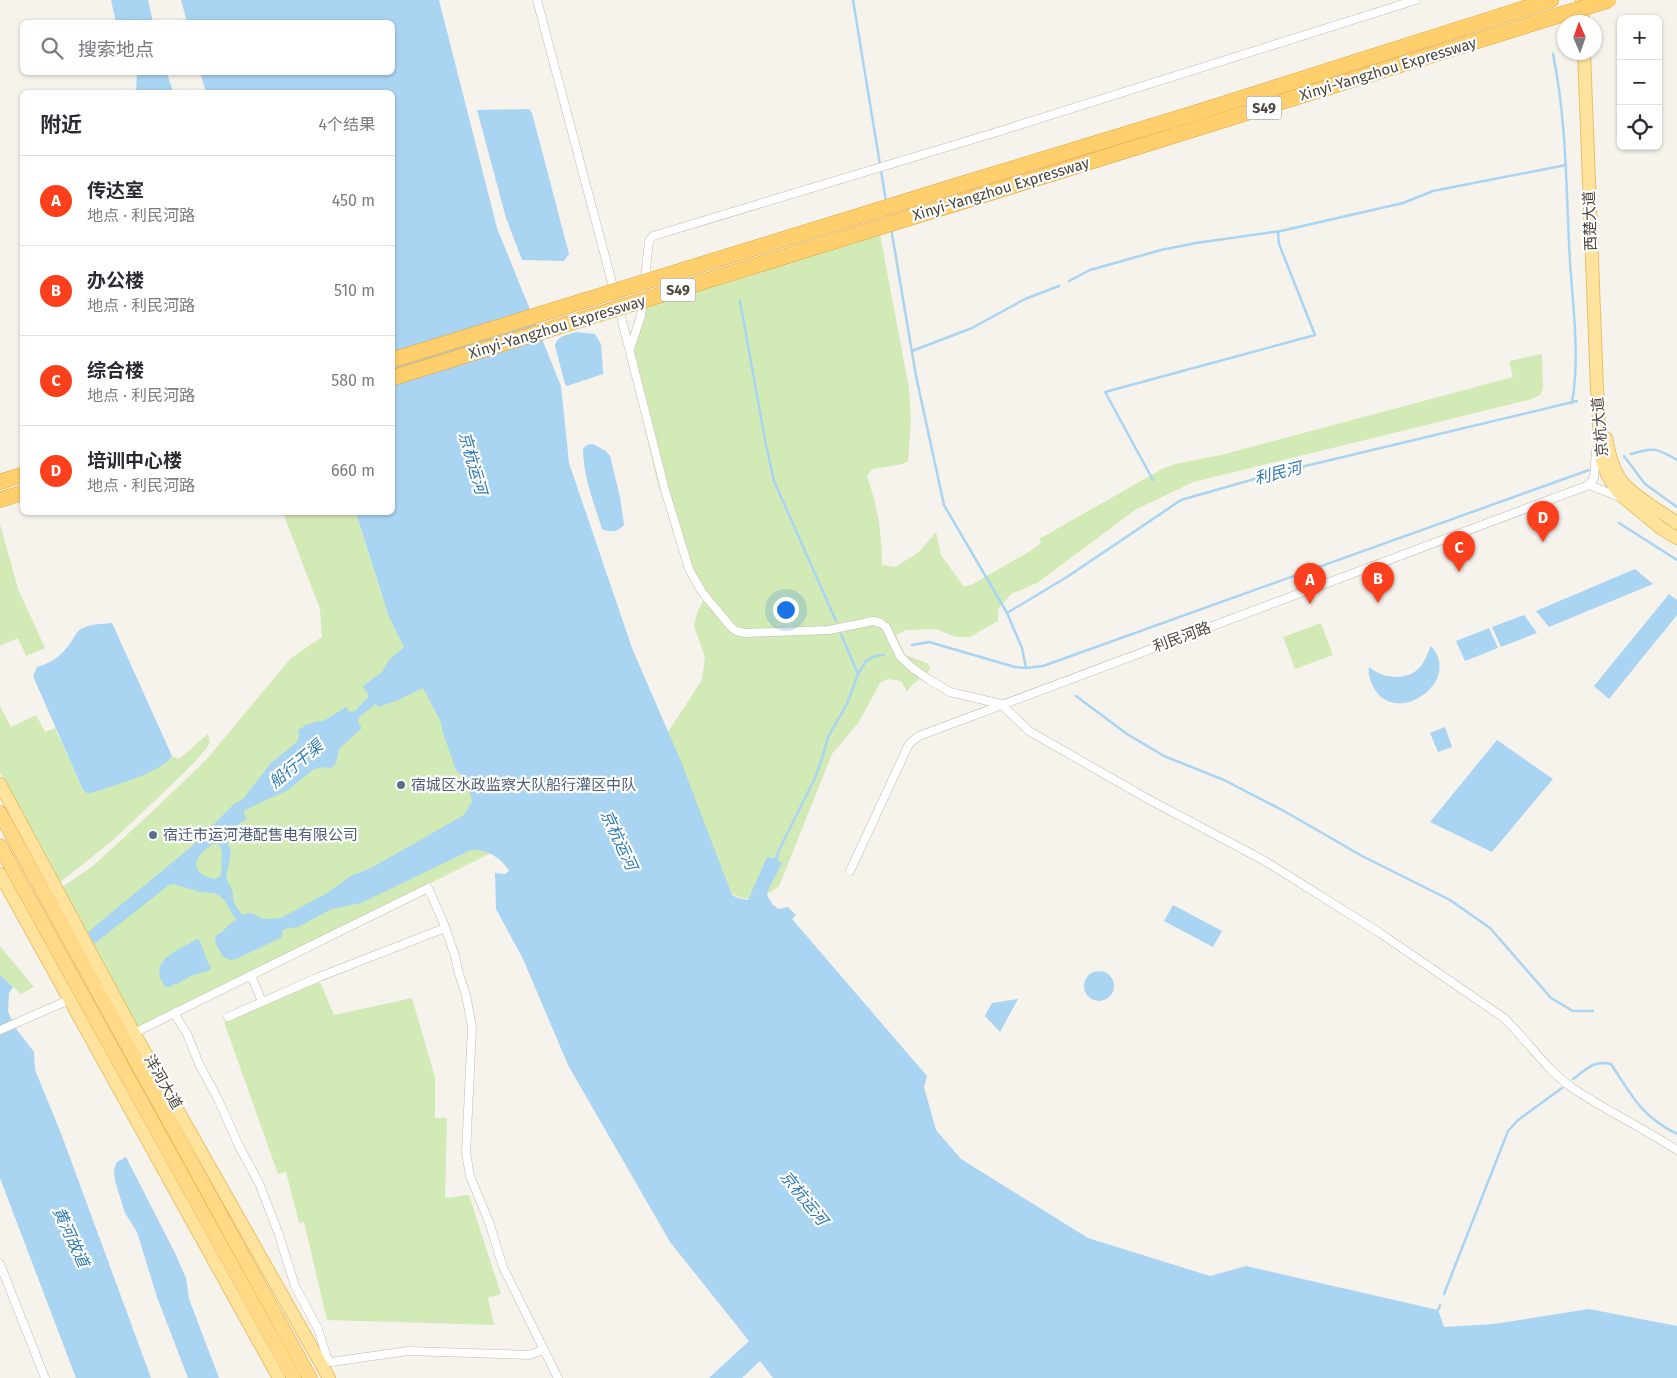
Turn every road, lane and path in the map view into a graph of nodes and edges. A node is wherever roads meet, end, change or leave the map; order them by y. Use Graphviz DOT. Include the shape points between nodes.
graph roads {
  1 [pos="536,0"];
  2 [pos="1416,0"];
  3 [pos="1551,0"];
  4 [pos="1582,0"];
  5 [pos="1609,0"];
  6 [pos="1583,15"];
  7 [pos="1584,60"];
  8 [pos="630,349"];
  9 [pos="395,359"];
  10 [pos="395,377"];
  11 [pos="1597,389"];
  12 [pos="20,476"];
  13 [pos="0,482"];
  14 [pos="1589,485"];
  15 [pos="20,494"];
  16 [pos="0,500"];
  17 [pos="1628,500"];
  18 [pos="1677,524"];
  19 [pos="1677,538"];
  20 [pos="1001,704"];
  21 [pos="0,784"];
  22 [pos="0,813"];
  23 [pos="0,846"];
  24 [pos="850,871"];
  25 [pos="0,874"];
  26 [pos="445,928"];
  27 [pos="251,975"];
  28 [pos="69,1000"];
  29 [pos="262,1002"];
  30 [pos="174,1013"];
  31 [pos="228,1017"];
  32 [pos="0,1030"];
  33 [pos="134,1033"];
  34 [pos="1677,1150"];
  35 [pos="0,1264"];
  36 [pos="543,1350"];
  37 [pos="287,1375"];
  38 [pos="45,1378"];
  39 [pos="310,1378"];
  40 [pos="329,1378"];
  41 [pos="558,1378"];
  1 -- 8 [label="street"];
  2 -- 8 [label="street" via="904,161 653,236 649,241 641,316"];
  3 -- 9 [label="highway, Xinyi-Yangzhou Expressway / S49, bridge"];
  4 -- 6 [label="main road"];
  5 -- 10 [label="highway, Xinyi-Yangzhou Expressway / S49, bridge"];
  7 -- 11 [label="main road, 西楚大道"];
  8 -- 20 [label="street" via="665,490 689,569 702,592 731,628 745,633 829,630 873,621 881,623 900,656 916,670 950,692"];
  11 -- 14 [label="street" via="1594,478"];
  11 -- 17 [label="main road, 京杭大道" via="1601,457 1615,488"];
  11 -- 18 [label="main road, 京杭大道" via="1609,451 1622,482"];
  12 -- 13 [label="highway"];
  14 -- 17 [label="street"];
  14 -- 20 [label="street, 利民河路"];
  15 -- 16 [label="highway"];
  17 -- 19 [label="main road, 京杭大道"];
  20 -- 24 [label="street, 利民河路" via="918,736 909,744"];
  20 -- 34 [label="street" via="1029,731 1188,822 1250,852 1380,933 1504,1018 1571,1087"];
  21 -- 33 [label="main road, 洋河大道"];
  22 -- 39 [label="highway, 洋河大道"];
  23 -- 37 [label="highway, 洋河大道"];
  25 -- 28 [label="main road, 洋河大道"];
  26 -- 27 [label="street" via="428,888"];
  26 -- 29 [label="street"];
  26 -- 36 [label="street" via="465,988 472,1027 468,1166 499,1255"];
  27 -- 29 [label="street"];
  27 -- 30 [label="street"];
  28 -- 32 [label="street"];
  28 -- 37 [label="main road, 洋河大道"];
  29 -- 31 [label="street"];
  30 -- 33 [label="street"];
  30 -- 36 [label="street" via="259,1182 295,1286 331,1362 408,1351 529,1355"];
  33 -- 40 [label="main road, 洋河大道"];
  35 -- 38 [label="street"];
  36 -- 41 [label="street"];
}
